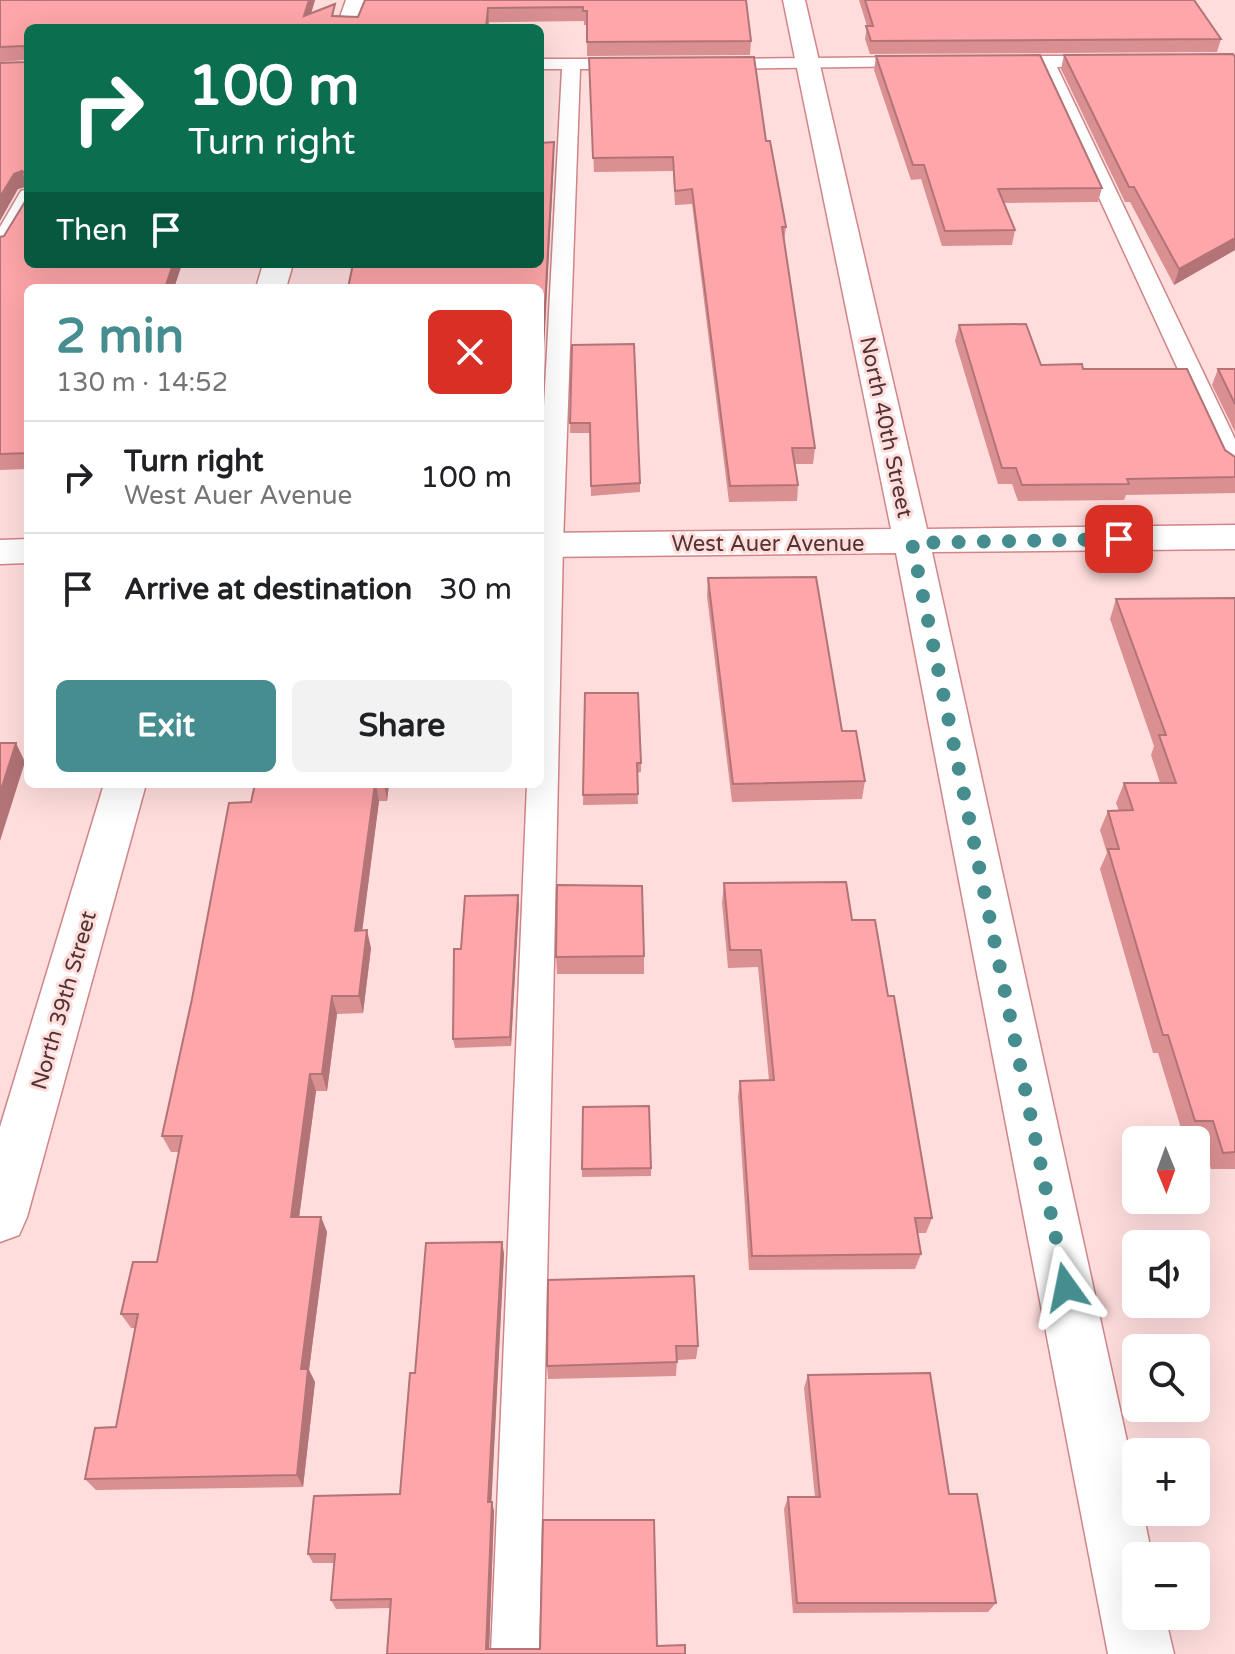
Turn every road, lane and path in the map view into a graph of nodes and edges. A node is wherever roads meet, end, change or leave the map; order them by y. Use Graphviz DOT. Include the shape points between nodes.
graph roads {
  1 [pos="357,0"];
  2 [pos="794,0"];
  3 [pos="349,24"];
  4 [pos="1045,61"];
  5 [pos="1124,61"];
  6 [pos="939,62"];
  7 [pos="985,62"];
  8 [pos="806,63"];
  9 [pos="555,64"];
  10 [pos="618,64"];
  11 [pos="697,64"];
  12 [pos="24,202"];
  13 [pos="0,246"];
  14 [pos="1235,465"];
  15 [pos="1235,537"];
  16 [pos="912,543"];
  17 [pos="545,544"];
  18 [pos="24,551"];
  19 [pos="0,552"];
  20 [pos="544,581"];
  21 [pos="124,788"];
  22 [pos="538,788"];
  23 [pos="0,1217"];
  24 [pos="515,1654"];
  25 [pos="1141,1654"];
  1 -- 3 [label="street"];
  2 -- 8 [label="street, North 40th Street"];
  4 -- 5 [label="lane"];
  4 -- 7 [label="lane"];
  4 -- 14 [label="lane"];
  6 -- 8 [label="lane"];
  8 -- 11 [label="lane"];
  8 -- 16 [label="street, North 40th Street"];
  9 -- 10 [label="lane"];
  9 -- 17 [label="lane"];
  12 -- 13 [label="lane"];
  15 -- 16 [label="street, West Auer Avenue"];
  16 -- 17 [label="street, West Auer Avenue"];
  16 -- 25 [label="street, North 40th Street"];
  17 -- 20 [label="lane"];
  18 -- 19 [label="street"];
  21 -- 23 [label="street, North 39th Street"];
  22 -- 24 [label="lane"];
}
